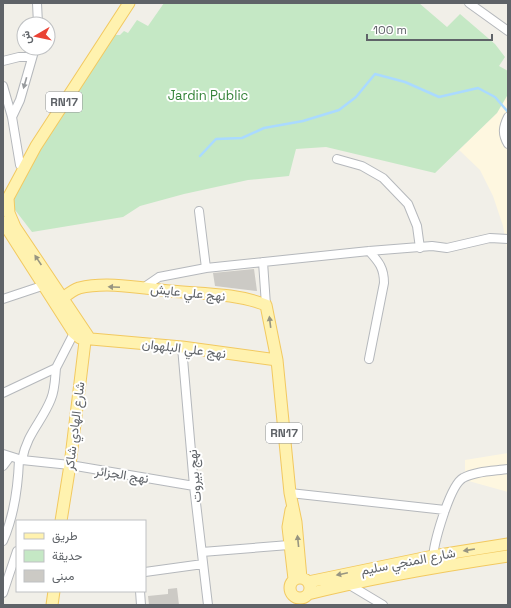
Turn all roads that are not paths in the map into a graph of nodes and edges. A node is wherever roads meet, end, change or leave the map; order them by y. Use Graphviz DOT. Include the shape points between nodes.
graph roads {
  1 [pos="37,3"];
  2 [pos="123,3"];
  3 [pos="129,3"];
  4 [pos="469,3"];
  5 [pos="38,16"];
  6 [pos="508,31"];
  7 [pos="32,57"];
  8 [pos="3,61"];
  9 [pos="3,86"];
  10 [pos="6,108"];
  11 [pos="12,118"];
  12 [pos="506,120"];
  13 [pos="508,144"];
  14 [pos="337,159"];
  15 [pos="22,167"];
  16 [pos="5,203"];
  17 [pos="199,211"];
  18 [pos="3,222"];
  19 [pos="508,239"];
  20 [pos="420,248"];
  21 [pos="369,251"];
  22 [pos="263,262"];
  23 [pos="206,268"];
  24 [pos="45,285"];
  25 [pos="143,288"];
  26 [pos="3,299"];
  27 [pos="60,301"];
  28 [pos="266,304"];
  29 [pos="74,333"];
  30 [pos="87,337"];
  31 [pos="182,347"];
  32 [pos="369,359"];
  33 [pos="277,360"];
  34 [pos="56,368"];
  35 [pos="3,393"];
  36 [pos="6,456"];
  37 [pos="21,460"];
  38 [pos="70,465"];
  39 [pos="3,466"];
  40 [pos="508,469"];
  41 [pos="194,486"];
  42 [pos="290,493"];
  43 [pos="291,505"];
  44 [pos="445,510"];
  45 [pos="61,520"];
  46 [pos="3,541"];
  47 [pos="508,544"];
  48 [pos="289,545"];
  49 [pos="202,552"];
  50 [pos="16,553"];
  51 [pos="508,556"];
  52 [pos="433,561"];
  53 [pos="203,564"];
  54 [pos="146,572"];
  55 [pos="301,580"];
  56 [pos="348,584"];
  57 [pos="54,592"];
  58 [pos="140,592"];
  59 [pos="3,593"];
  60 [pos="303,600"];
  61 [pos="52,605"];
  62 [pos="141,605"];
  63 [pos="208,605"];
  64 [pos="384,605"];
  1 -- 5 [label="street"];
  2 -- 15 [label="main road, RN17"];
  3 -- 15 [label="main road, RN17"];
  4 -- 6 [label="street"];
  7 -- 8 [label="street"];
  7 -- 11 [label="street, one-way"];
  9 -- 10 [label="street"];
  10 -- 11 [label="street"];
  11 -- 15 [label="street"];
  12 -- 13 [label="street" via="504,136"];
  14 -- 20 [label="street" via="362,166 383,178 408,204 417,226"];
  15 -- 16 [label="main road, RN17"];
  27 -- 16 [label="main road, RN17, one-way" via="15,227"];
  17 -- 23 [label="street"];
  18 -- 24 [label="main road, RN17"];
  19 -- 20 [label="street" via="486,239 447,248"];
  20 -- 21 [label="street"];
  21 -- 22 [label="street"];
  21 -- 32 [label="street" via="381,264 384,283"];
  22 -- 23 [label="street"];
  22 -- 28 [label="street"];
  23 -- 25 [label="street" via="159,277"];
  24 -- 26 [label="street"];
  24 -- 27 [label="main road, RN17"];
  25 -- 27 [label="main road, نهج علي عايش, one-way" via="78,288"];
  25 -- 28 [label="main road, نهج علي عايش" via="246,298"];
  27 -- 29 [label="main road, RN17"];
  27 -- 30 [label="main road, RN17"];
  33 -- 28 [label="main road, one-way"];
  29 -- 30 [label="main road, RN17"];
  29 -- 34 [label="street"];
  30 -- 31 [label="main road, نهج علي البلهوان"];
  30 -- 38 [label="main road, شارع الهادي شاكر"];
  31 -- 33 [label="main road, نهج علي البلهوان"];
  31 -- 41 [label="street, نهج بيروت"];
  33 -- 42 [label="main road, RN17"];
  34 -- 35 [label="street"];
  34 -- 37 [label="street" via="52,398 32,430"];
  36 -- 37 [label="street, نهج الجزائر"];
  36 -- 39 [label="street"];
  37 -- 38 [label="street, نهج الجزائر"];
  37 -- 46 [label="street" via="9,527"];
  38 -- 41 [label="street, نهج الجزائر"];
  38 -- 45 [label="main road, شارع الهادي شاكر"];
  40 -- 44 [label="street" via="462,478"];
  41 -- 49 [label="street, نهج بيروت"];
  42 -- 43 [label="main road, RN17"];
  42 -- 44 [label="street"];
  43 -- 48 [label="main road, RN17"];
  55 -- 43 [label="main road, RN17, one-way" via="296,522"];
  44 -- 52 [label="street"];
  47 -- 52 [label="main road, شارع المنجي سليم, one-way"];
  48 -- 49 [label="street"];
  48 -- 55 [label="main road, RN17"];
  49 -- 53 [label="street, نهج بيروت"];
  50 -- 59 [label="street"];
  51 -- 52 [label="main road, شارع المنجي سليم"];
  52 -- 55 [label="main road, شارع المنجي سليم, one-way"];
  52 -- 56 [label="main road, شارع المنجي سليم"];
  53 -- 54 [label="street"];
  53 -- 63 [label="street, نهج بيروت"];
  55 -- 60 [label="main road, RN17" via="310,586"];
  55 -- 60 [label="main road, RN17" via="289,587 290,592"];
  56 -- 60 [label="main road, شارع المنجي سليم"];
  56 -- 64 [label="street"];
  57 -- 61 [label="main road"];
  58 -- 62 [label="street"];
}
